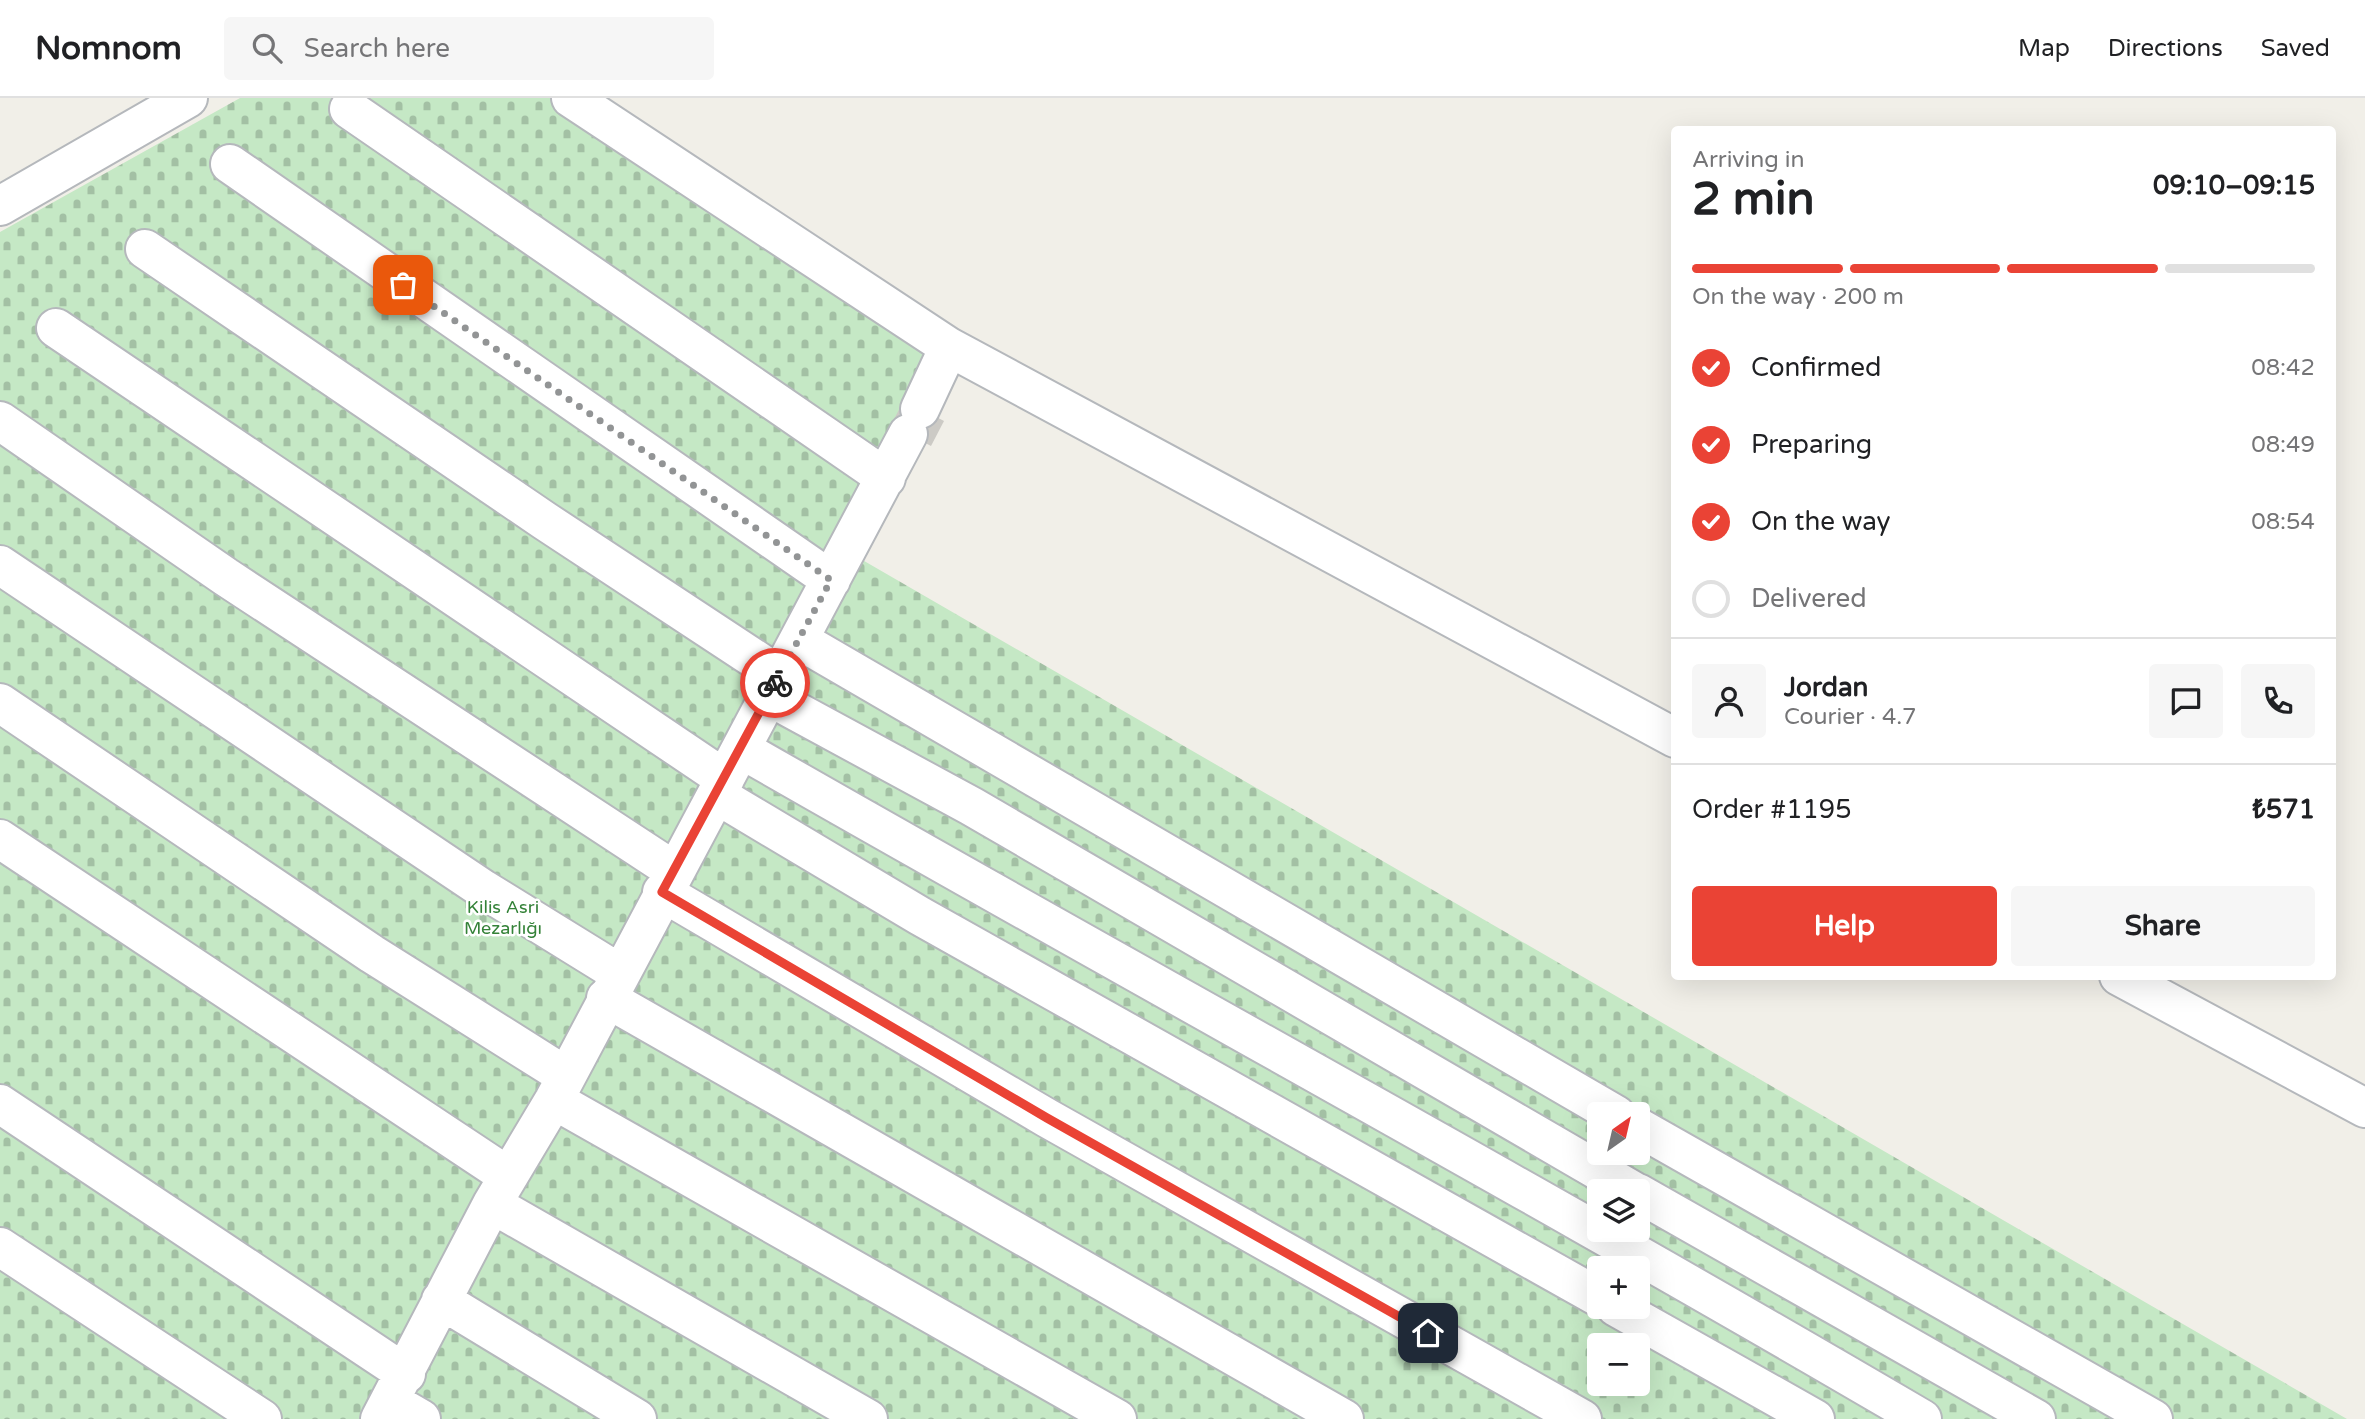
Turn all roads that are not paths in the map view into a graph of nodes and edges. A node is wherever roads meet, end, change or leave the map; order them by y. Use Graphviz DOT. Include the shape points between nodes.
graph roads {
  1 [pos="187,98"];
  2 [pos="571,98"];
  3 [pos="349,109"];
  4 [pos="230,164"];
  5 [pos="0,206"];
  6 [pos="145,250"];
  7 [pos="56,328"];
  8 [pos="949,346"];
  9 [pos="0,421"];
  10 [pos="886,478"];
  11 [pos="0,565"];
  12 [pos="831,580"];
  13 [pos="799,640"];
  14 [pos="773,686"];
  15 [pos="0,703"];
  16 [pos="1671,736"];
  17 [pos="727,774"];
  18 [pos="0,839"];
  19 [pos="668,881"];
  20 [pos="2126,980"];
  21 [pos="613,986"];
  22 [pos="560,1088"];
  23 [pos="1594,1102"];
  24 [pos="0,1104"];
  25 [pos="2365,1108"];
  26 [pos="1650,1134"];
  27 [pos="1613,1179"];
  28 [pos="500,1190"];
  29 [pos="1650,1200"];
  30 [pos="0,1247"];
  31 [pos="1587,1291"];
  32 [pos="441,1300"];
  33 [pos="1637,1319"];
  34 [pos="2017,1340"];
  35 [pos="1987,1392"];
  36 [pos="399,1403"];
  37 [pos="262,1419"];
  38 [pos="637,1419"];
  39 [pos="869,1419"];
  40 [pos="1117,1419"];
  41 [pos="1344,1419"];
  42 [pos="1582,1419"];
  43 [pos="1815,1419"];
  44 [pos="1923,1419"];
  45 [pos="2036,1419"];
  46 [pos="2153,1419"];
  1 -- 5 [label="street"];
  2 -- 8 [label="street"];
  3 -- 10 [label="street"];
  4 -- 12 [label="street"];
  6 -- 14 [label="street" via="545,521"];
  7 -- 17 [label="street"];
  8 -- 10 [label="street"];
  8 -- 16 [label="street"];
  9 -- 19 [label="street"];
  10 -- 12 [label="street"];
  11 -- 21 [label="street" via="482,889"];
  12 -- 13 [label="street"];
  13 -- 14 [label="street"];
  13 -- 23 [label="street"];
  14 -- 17 [label="street"];
  14 -- 27 [label="street"];
  15 -- 22 [label="street" via="372,954"];
  17 -- 19 [label="street"];
  17 -- 31 [label="street" via="920,916"];
  17 -- 44 [label="street" via="1015,906"];
  18 -- 28 [label="street"];
  19 -- 21 [label="street"];
  19 -- 42 [label="street" via="1059,1125"];
  20 -- 25 [label="street"];
  21 -- 22 [label="street"];
  21 -- 41 [label="street"];
  22 -- 28 [label="street"];
  22 -- 40 [label="street"];
  24 -- 36 [label="street"];
  26 -- 34 [label="street"];
  28 -- 32 [label="street"];
  28 -- 39 [label="street"];
  29 -- 35 [label="street"];
  30 -- 37 [label="street"];
  32 -- 36 [label="street"];
  32 -- 38 [label="street"];
  33 -- 43 [label="street"];
  34 -- 35 [label="street"];
  34 -- 46 [label="street"];
  35 -- 45 [label="street"];
}
